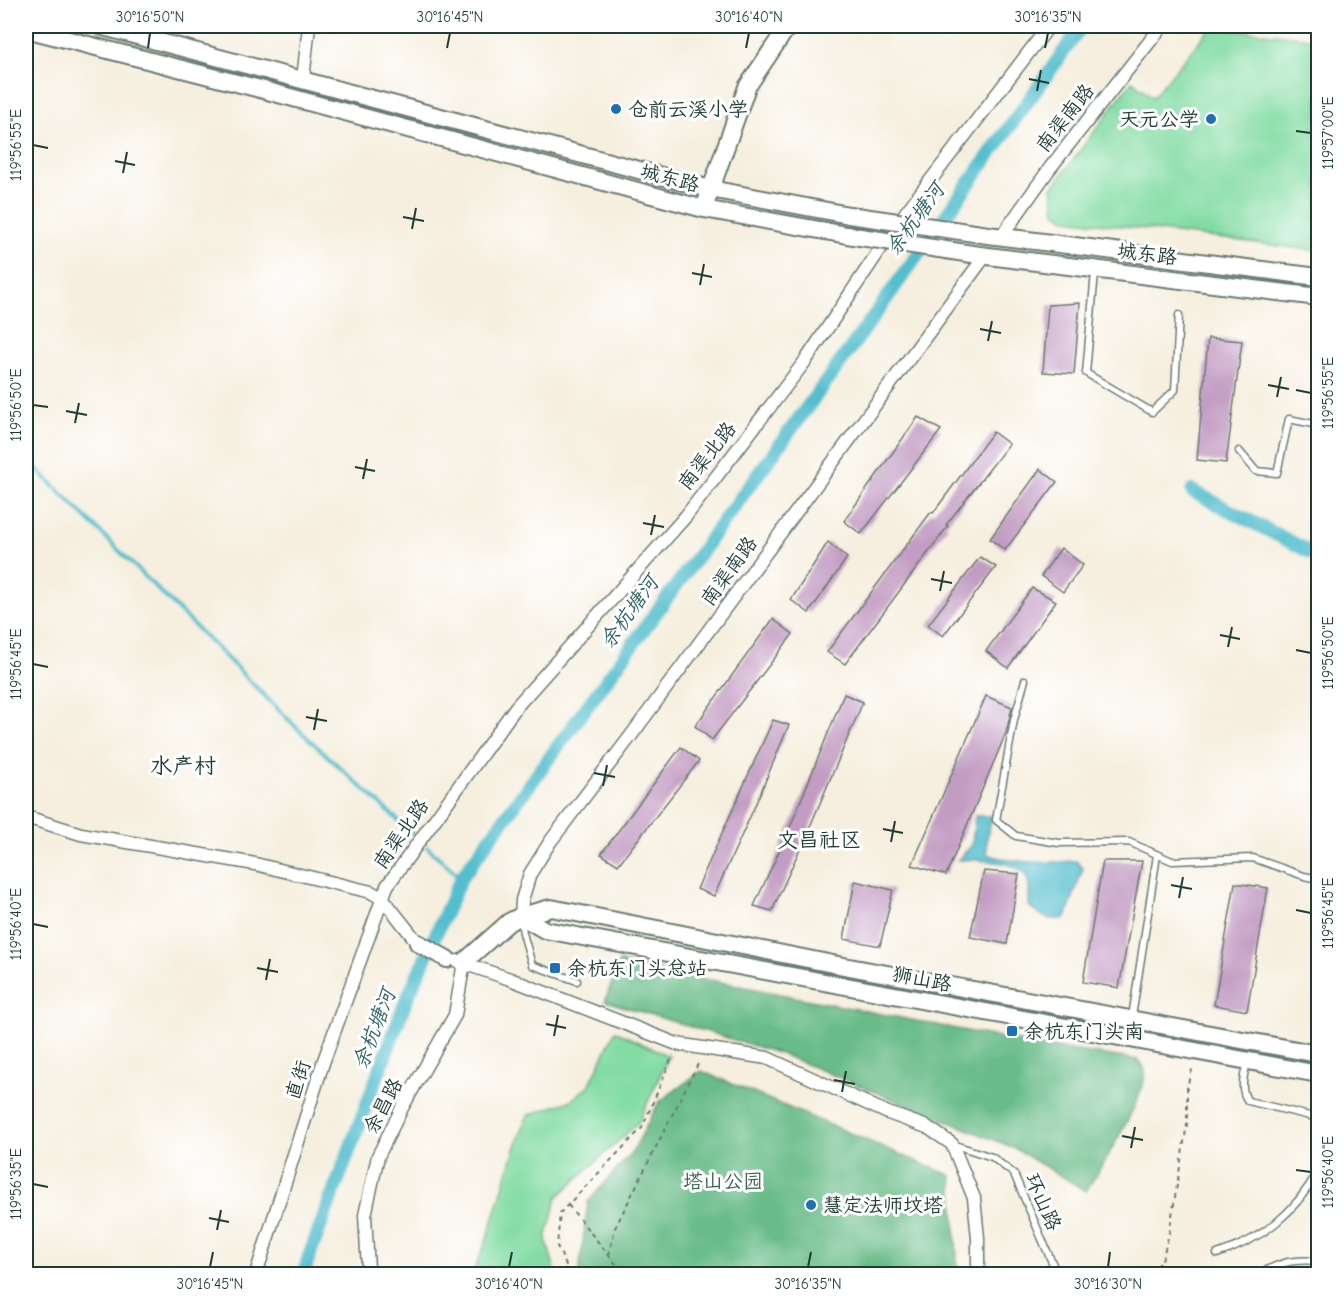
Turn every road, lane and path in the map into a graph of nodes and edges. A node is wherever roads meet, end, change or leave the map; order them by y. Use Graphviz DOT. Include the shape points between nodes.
graph roads {
  1 [pos="100,26"];
  2 [pos="309,26"];
  3 [pos="788,26"];
  4 [pos="1050,26"];
  5 [pos="1162,26"];
  6 [pos="26,30"];
  7 [pos="303,79"];
  8 [pos="710,189"];
  9 [pos="704,209"];
  10 [pos="994,236"];
  11 [pos="978,255"];
  12 [pos="1095,268"];
  13 [pos="1318,277"];
  14 [pos="1318,297"];
  15 [pos="1179,315"];
  16 [pos="1318,425"];
  17 [pos="1239,451"];
  18 [pos="1025,680"];
  19 [pos="26,817"];
  20 [pos="1157,855"];
  21 [pos="1318,879"];
  22 [pos="383,899"];
  23 [pos="521,916"];
  24 [pos="418,943"];
  25 [pos="447,959"];
  26 [pos="464,962"];
  27 [pos="577,981"];
  28 [pos="1131,1019"];
  29 [pos="677,1044"];
  30 [pos="706,1049"];
  31 [pos="1198,1053"];
  32 [pos="1318,1054"];
  33 [pos="1247,1061"];
  34 [pos="1318,1074"];
  35 [pos="1318,1118"];
  36 [pos="952,1144"];
  37 [pos="1318,1172"];
  38 [pos="568,1205"];
  39 [pos="1217,1254"];
  40 [pos="609,1255"];
  41 [pos="1318,1261"];
  42 [pos="256,1275"];
  43 [pos="372,1275"];
  44 [pos="570,1275"];
  45 [pos="624,1275"];
  46 [pos="978,1275"];
  47 [pos="1057,1275"];
  48 [pos="1151,1275"];
  49 [pos="1259,1275"];
  1 -- 7 [label="street, 城东路"];
  2 -- 7 [label="street"];
  3 -- 8 [label="street" via="747,87"];
  4 -- 22 [label="street, 南渠北路" via="897,224 806,360 686,516 516,707 387,886"];
  5 -- 10 [label="street, 南渠南路"];
  6 -- 9 [label="street, 城东路"];
  7 -- 8 [label="street, 城东路"];
  8 -- 9 [label="street"];
  8 -- 10 [label="street, 城东路, bridge"];
  9 -- 11 [label="street, 城东路, bridge"];
  10 -- 13 [label="street, 城东路"];
  11 -- 12 [label="street, 城东路"];
  11 -- 23 [label="street, 南渠南路" via="544,850 530,874"];
  12 -- 14 [label="street, 城东路"];
  12 -- 15 [label="lane" via="1086,373 1152,412 1175,390"];
  16 -- 17 [label="lane" via="1289,419 1277,473 1256,471"];
  18 -- 20 [label="lane" via="996,820 1016,836 1059,843 1129,842"];
  19 -- 22 [label="street" via="81,834 255,864 371,892"];
  20 -- 21 [label="lane" via="1172,861 1253,858"];
  20 -- 28 [label="lane"];
  22 -- 24 [label="street"];
  22 -- 42 [label="street, 直街" via="323,1063"];
  23 -- 26 [label="street, 狮山路"];
  23 -- 27 [label="lane" via="532,964"];
  23 -- 28 [label="street, 狮山路" via="550,908"];
  23 -- 31 [label="street, 狮山路" via="545,930"];
  24 -- 25 [label="street"];
  25 -- 26 [label="street"];
  26 -- 29 [label="street"];
  26 -- 43 [label="street, 余昌路" via="455,1015 378,1156 365,1215 368,1269"];
  28 -- 32 [label="street, 狮山路"];
  29 -- 30 [label="street"];
  29 -- 38 [label="path" via="642,1128"];
  30 -- 36 [label="street" via="767,1058 927,1127"];
  30 -- 40 [label="path" via="615,1228"];
  31 -- 33 [label="street, 狮山路"];
  31 -- 48 [label="path" via="1187,1086 1187,1124 1169,1234 1162,1260"];
  33 -- 34 [label="street, 狮山路"];
  33 -- 35 [label="lane" via="1243,1083 1248,1101"];
  36 -- 46 [label="street" via="974,1198"];
  36 -- 47 [label="lane, 环山路" via="992,1157 1014,1174"];
  37 -- 39 [label="lane" via="1306,1194 1269,1228 1251,1241"];
  38 -- 40 [label="path"];
  38 -- 44 [label="path" via="560,1213 557,1246"];
  40 -- 45 [label="path"];
  41 -- 49 [label="lane" via="1282,1262"];
}
